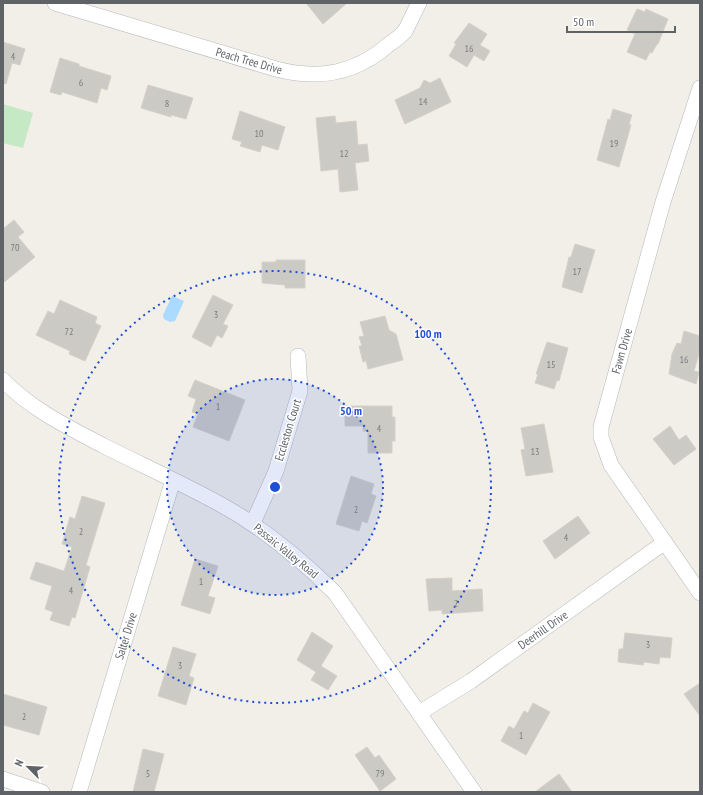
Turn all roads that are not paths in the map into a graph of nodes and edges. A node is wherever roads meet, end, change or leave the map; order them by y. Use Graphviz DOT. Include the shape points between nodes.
graph roads {
  1 [pos="56,3"];
  2 [pos="419,3"];
  3 [pos="700,88"];
  4 [pos="298,356"];
  5 [pos="3,380"];
  6 [pos="173,480"];
  7 [pos="253,523"];
  8 [pos="665,542"];
  9 [pos="700,592"];
  10 [pos="419,714"];
  11 [pos="3,779"];
  12 [pos="42,792"];
  13 [pos="79,792"];
  14 [pos="474,792"];
  1 -- 2 [label="street, Peach Tree Drive" via="276,69 312,76 343,70 379,53 404,32"];
  3 -- 8 [label="street, Fawn Drive" via="663,202 601,427 610,465"];
  4 -- 7 [label="street, Eccleston Court" via="300,391 276,471"];
  5 -- 6 [label="street, Passaic Valley Road" via="37,409 62,425"];
  6 -- 7 [label="street, Passaic Valley Road"];
  6 -- 13 [label="street, Salter Drive"];
  7 -- 10 [label="street, Passaic Valley Road" via="307,565 335,593"];
  8 -- 9 [label="street, Fawn Drive"];
  8 -- 10 [label="street, Deerhill Drive" via="471,681"];
  10 -- 14 [label="street, Passaic Valley Road"];
  11 -- 12 [label="street"];
}
